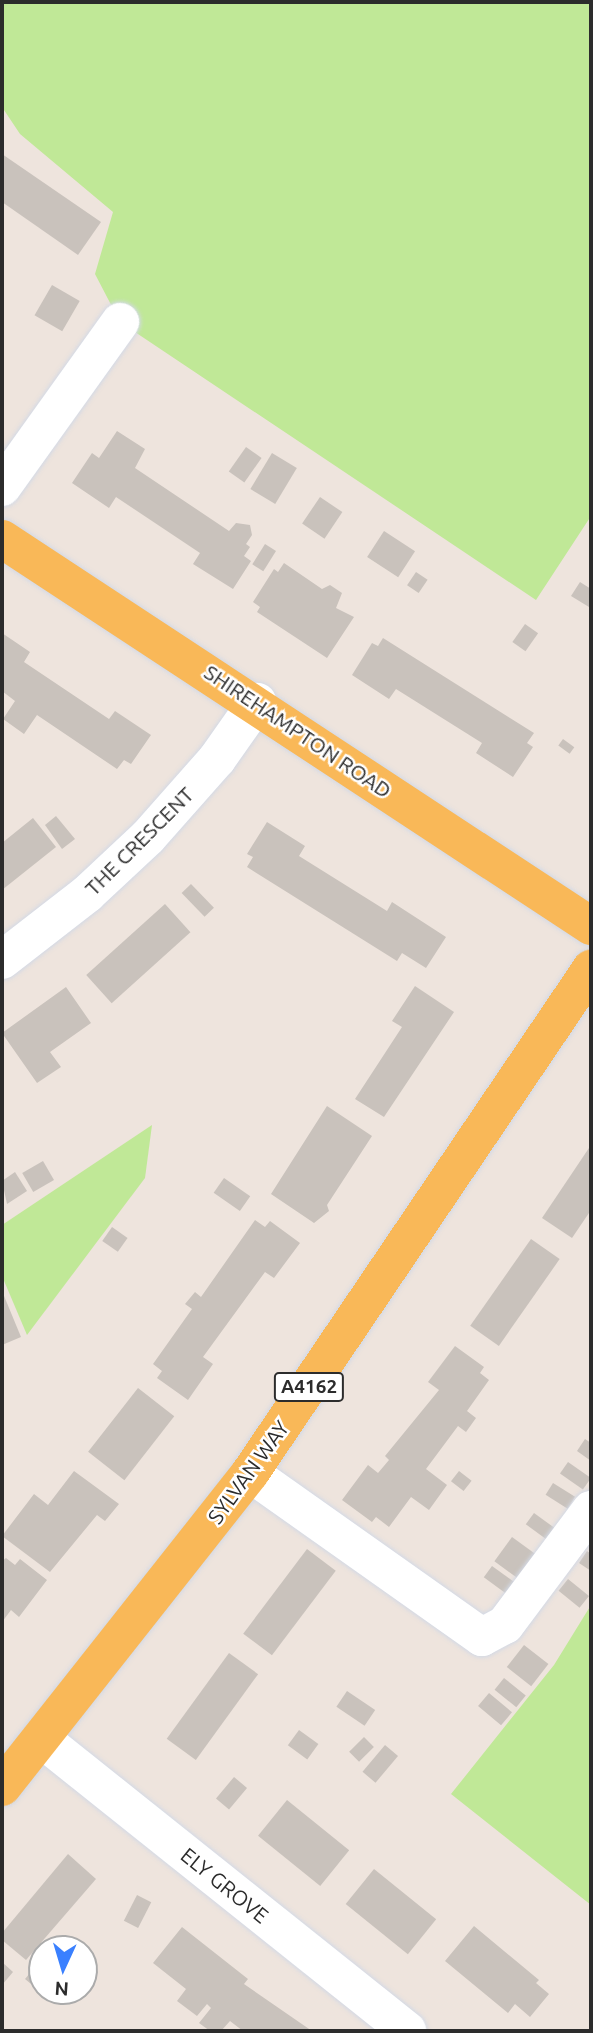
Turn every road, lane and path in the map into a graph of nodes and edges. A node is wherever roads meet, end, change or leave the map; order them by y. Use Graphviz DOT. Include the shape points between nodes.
graph roads {
  1 [pos="120,322"];
  2 [pos="2,486"];
  3 [pos="2,539"];
  4 [pos="257,702"];
  5 [pos="591,926"];
  6 [pos="2,960"];
  7 [pos="591,969"];
  8 [pos="250,1474"];
  9 [pos="591,1510"];
  10 [pos="43,1740"];
  11 [pos="2,1787"];
  12 [pos="407,2031"];
  1 -- 2 [label="street"];
  3 -- 4 [label="main road, SHIREHAMPTON ROAD"];
  4 -- 5 [label="main road, SHIREHAMPTON ROAD"];
  4 -- 6 [label="street, THE CRESCENT" via="217,759 148,837 88,894"];
  7 -- 8 [label="main road, SYLVAN WAY / A4162"];
  8 -- 9 [label="street" via="482,1637 506,1625"];
  8 -- 10 [label="main road, SYLVAN WAY / A4162"];
  10 -- 11 [label="main road, SYLVAN WAY / A4162"];
  10 -- 12 [label="street, ELY GROVE"];
}
